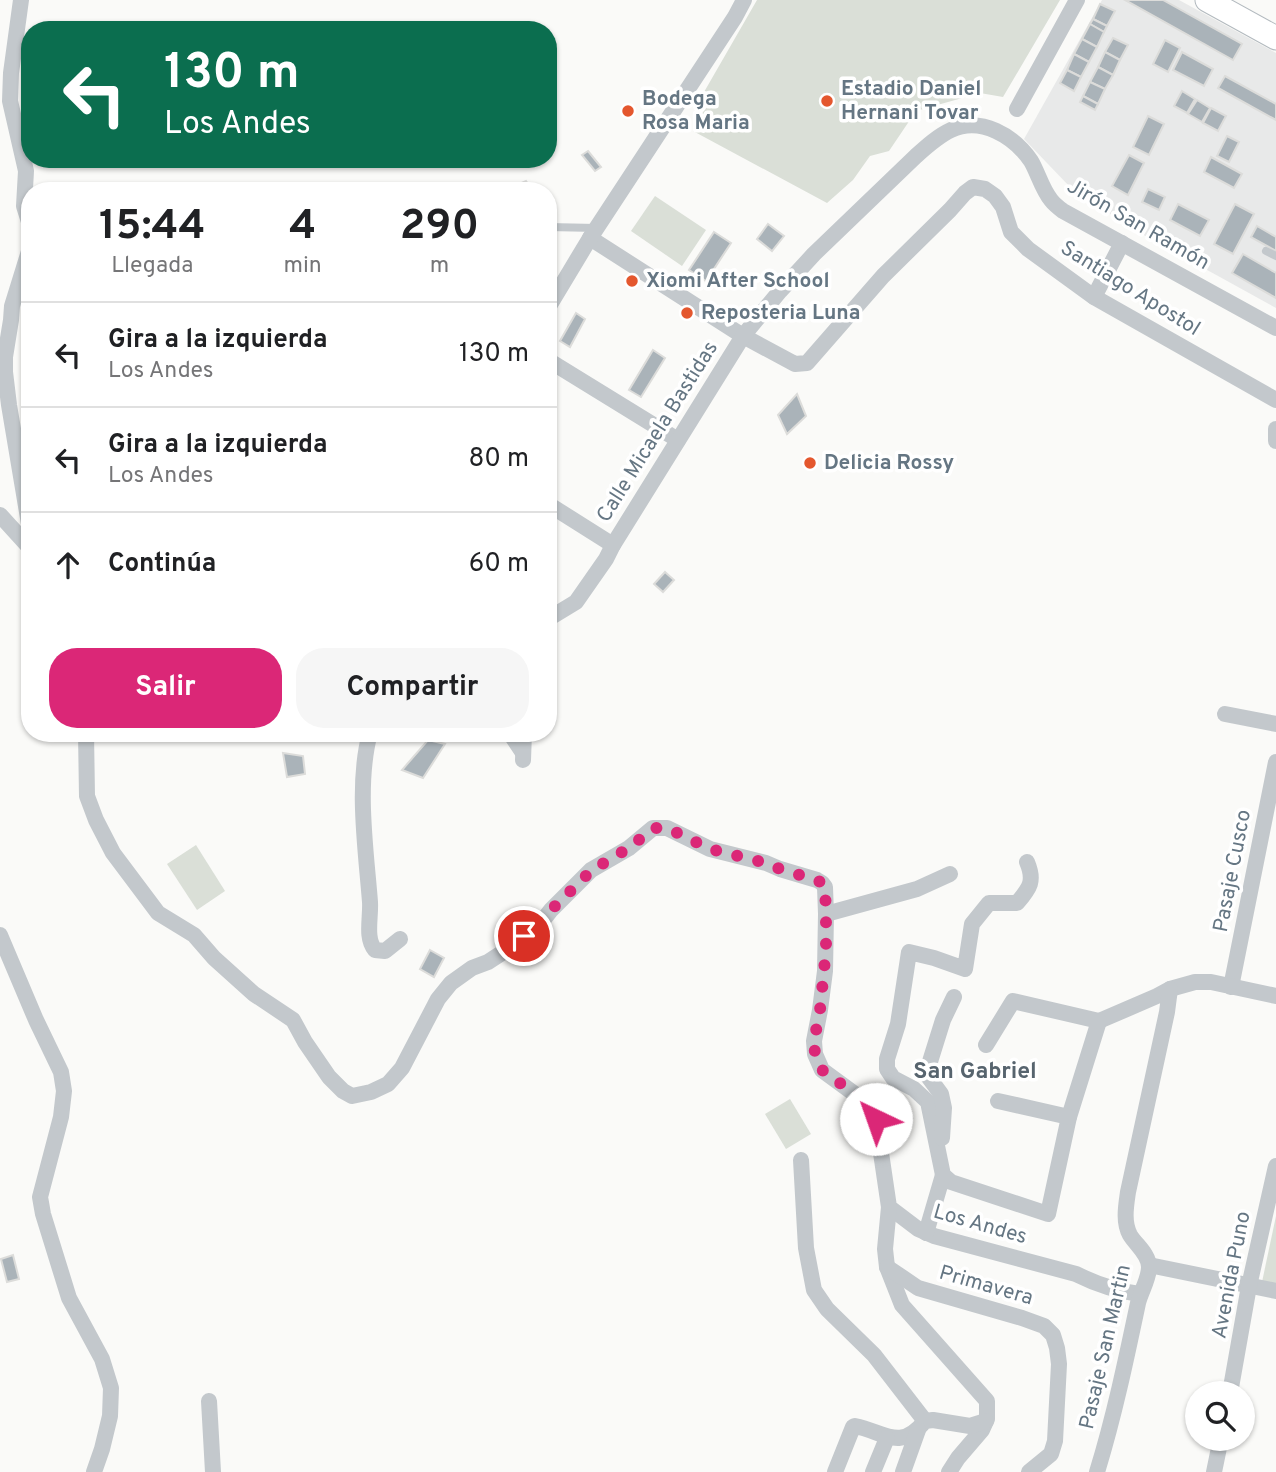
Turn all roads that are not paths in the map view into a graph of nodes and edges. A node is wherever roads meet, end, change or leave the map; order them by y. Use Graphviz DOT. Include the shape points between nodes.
graph roads {
  1 [pos="21,0"];
  2 [pos="744,0"];
  3 [pos="1077,0"];
  4 [pos="1207,0"];
  5 [pos="1276,38"];
  6 [pos="1017,109"];
  7 [pos="1003,134"];
  8 [pos="21,151"];
  9 [pos="557,228"];
  10 [pos="593,233"];
  11 [pos="1122,243"];
  12 [pos="1266,251"];
  13 [pos="1276,256"];
  14 [pos="21,277"];
  15 [pos="557,294"];
  16 [pos="1094,297"];
  17 [pos="1276,328"];
  18 [pos="743,336"];
  19 [pos="557,366"];
  20 [pos="1276,400"];
  21 [pos="1276,429"];
  22 [pos="678,440"];
  23 [pos="1276,441"];
  24 [pos="21,476"];
  25 [pos="557,510"];
  26 [pos="0,515"];
  27 [pos="21,538"];
  28 [pos="612,545"];
  29 [pos="557,614"];
  30 [pos="1225,714"];
  31 [pos="1276,724"];
  32 [pos="86,742"];
  33 [pos="368,742"];
  34 [pos="511,742"];
  35 [pos="524,742"];
  36 [pos="523,760"];
  37 [pos="1276,762"];
  38 [pos="1027,862"];
  39 [pos="950,874"];
  40 [pos="826,914"];
  41 [pos="0,936"];
  42 [pos="400,939"];
  43 [pos="1231,987"];
  44 [pos="1170,989"];
  45 [pos="1276,996"];
  46 [pos="954,997"];
  47 [pos="1099,1021"];
  48 [pos="986,1045"];
  49 [pos="998,1101"];
  50 [pos="1069,1117"];
  51 [pos="801,1160"];
  52 [pos="1276,1166"];
  53 [pos="941,1168"];
  54 [pos="889,1207"];
  55 [pos="926,1233"];
  56 [pos="1149,1265"];
  57 [pos="887,1267"];
  58 [pos="1249,1286"];
  59 [pos="1276,1292"];
  60 [pos="1140,1294"];
  61 [pos="1232,1381"];
  62 [pos="209,1401"];
  63 [pos="986,1420"];
  64 [pos="925,1424"];
  65 [pos="887,1438"];
  66 [pos="1218,1451"];
  67 [pos="94,1472"];
  68 [pos="213,1472"];
  69 [pos="835,1472"];
  70 [pos="873,1472"];
  71 [pos="903,1472"];
  72 [pos="949,1472"];
  73 [pos="1029,1472"];
  74 [pos="1097,1472"];
  75 [pos="1214,1472"];
  1 -- 8 [label="street" via="10,94"];
  2 -- 10 [label="street"];
  3 -- 6 [label="street"];
  4 -- 5 [label="street"];
  7 -- 11 [label="street, Jirón San Ramón" via="1030,161 1051,201"];
  7 -- 18 [label="street, Calle Micaela Bastidas" via="973,125 934,140 814,254"];
  9 -- 10 [label="lane"];
  10 -- 15 [label="street"];
  10 -- 18 [label="street"];
  11 -- 16 [label="street"];
  11 -- 17 [label="street, Jirón San Ramón"];
  12 -- 13 [label="lane"];
  14 -- 24 [label="street" via="12,306 5,372"];
  16 -- 18 [label="street, Santiago Apostol" via="1019,241 995,196 973,187 883,276 807,363 795,364"];
  16 -- 20 [label="street, Santiago Apostol"];
  18 -- 22 [label="street, Calle Micaela Bastidas"];
  19 -- 22 [label="street"];
  21 -- 23 [label="street"];
  22 -- 28 [label="street, Calle Micaela Bastidas"];
  25 -- 28 [label="street"];
  26 -- 27 [label="street"];
  28 -- 29 [label="street, Calle Micaela Bastidas" via="576,602"];
  30 -- 31 [label="street"];
  32 -- 40 [label="street" via="87,796 96,820 113,853 158,913 194,935 254,993 293,1020 329,1077 352,1096 388,1084 451,983 514,945 592,870 653,828 667,828 710,849 817,880 825,887"];
  33 -- 42 [label="street" via="363,794 370,943 375,950 385,951"];
  34 -- 36 [label="lane"];
  35 -- 36 [label="street"];
  37 -- 43 [label="street, Pasaje Cusco"];
  38 -- 53 [label="street" via="1029,889 1017,903 989,903 972,924 965,969 909,953 887,1069 928,1101"];
  39 -- 40 [label="street" via="917,889"];
  40 -- 54 [label="street" via="815,1054 822,1070 867,1103 876,1119"];
  41 -- 67 [label="street" via="63,1082 64,1104 40,1197 69,1298 102,1359 111,1388 110,1416"];
  43 -- 44 [label="street" via="1195,982"];
  43 -- 45 [label="street"];
  44 -- 47 [label="street"];
  44 -- 56 [label="street, Pasaje San Martin" via="1125,1213 1129,1233"];
  46 -- 53 [label="street" via="927,1075 939,1089 944,1108"];
  47 -- 48 [label="street" via="1013,1001"];
  47 -- 50 [label="street"];
  49 -- 50 [label="street"];
  50 -- 53 [label="street" via="1048,1214 951,1182"];
  51 -- 64 [label="street" via="806,1248 814,1290 874,1355"];
  52 -- 58 [label="street, Avenida Puno"];
  53 -- 55 [label="street"];
  54 -- 55 [label="street, Los Andes"];
  54 -- 57 [label="street"];
  55 -- 60 [label="street, Los Andes"];
  56 -- 58 [label="street"];
  56 -- 60 [label="street, Pasaje San Martin"];
  57 -- 63 [label="street" via="902,1305 987,1401"];
  57 -- 73 [label="street, Primavera" via="918,1288 1022,1318 1044,1326 1053,1335 1059,1364 1055,1441 1051,1454"];
  58 -- 59 [label="street"];
  58 -- 61 [label="street, Avenida Puno"];
  60 -- 74 [label="street, Pasaje San Martin"];
  62 -- 68 [label="street"];
  63 -- 64 [label="street" via="970,1426"];
  63 -- 72 [label="street"];
  64 -- 65 [label="street" via="905,1437"];
  64 -- 71 [label="street"];
  65 -- 69 [label="street" via="853,1427"];
  65 -- 70 [label="street"];
  66 -- 75 [label="street"];
}
